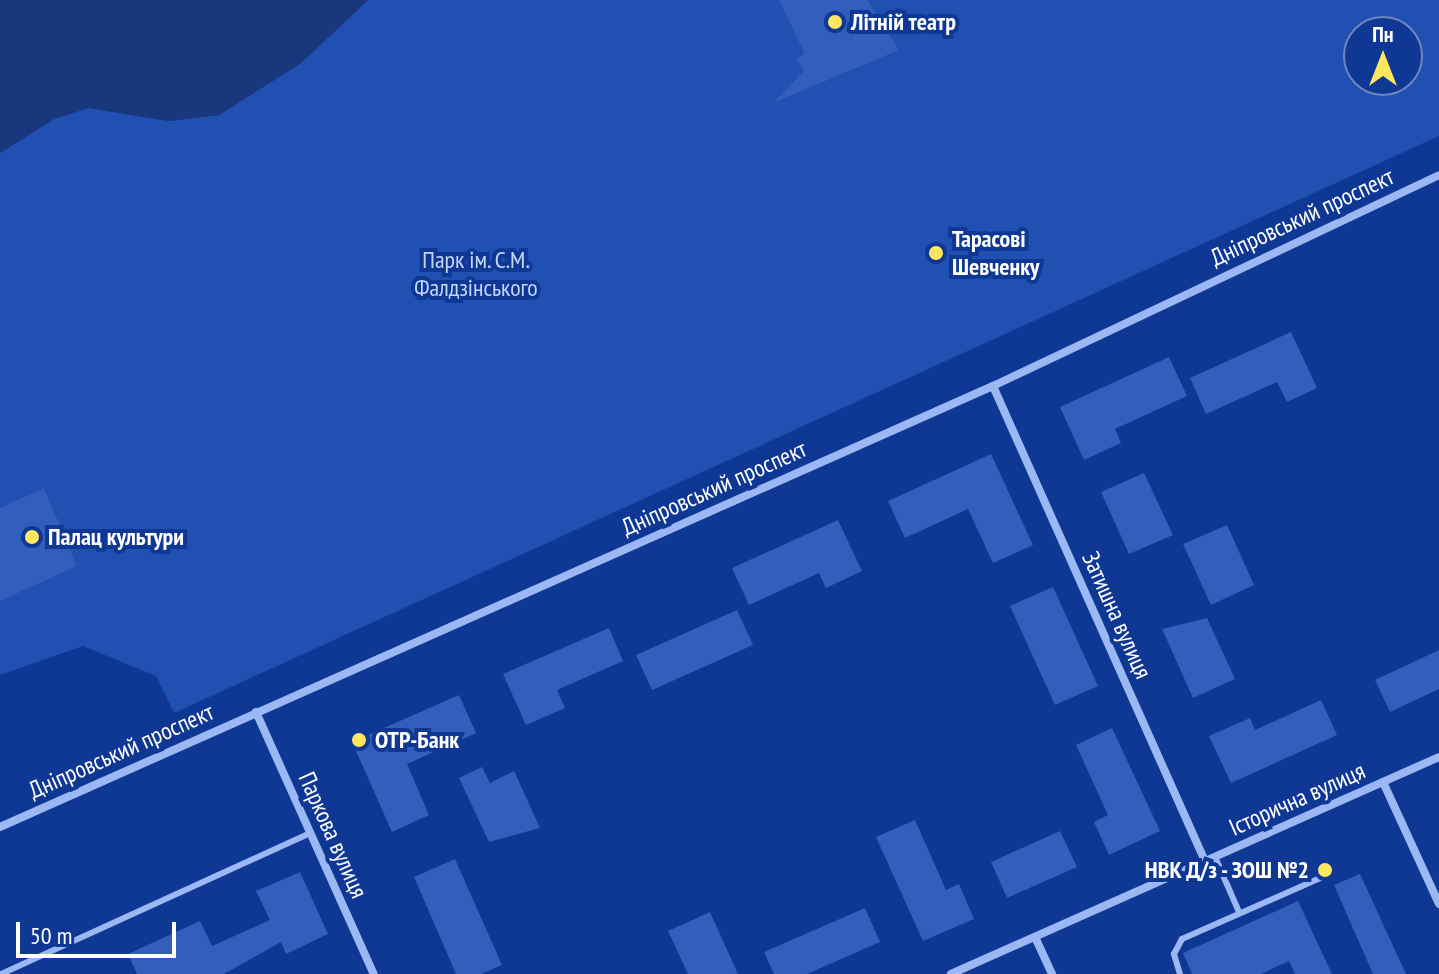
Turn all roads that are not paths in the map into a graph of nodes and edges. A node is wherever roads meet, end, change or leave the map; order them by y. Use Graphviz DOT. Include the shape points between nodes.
graph roads {
  1 [pos="1439,175"];
  2 [pos="993,386"];
  3 [pos="256,712"];
  4 [pos="1439,757"];
  5 [pos="1383,782"];
  6 [pos="0,827"];
  7 [pos="310,833"];
  8 [pos="1215,857"];
  9 [pos="1205,861"];
  10 [pos="1325,876"];
  11 [pos="1439,904"];
  12 [pos="1239,912"];
  13 [pos="1035,937"];
  14 [pos="1,974"];
  15 [pos="374,974"];
  16 [pos="951,974"];
  17 [pos="1052,974"];
  18 [pos="1180,974"];
  1 -- 2 [label="street, Дніпровський проспект"];
  2 -- 3 [label="street, Дніпровський проспект"];
  2 -- 9 [label="street, Затишна вулиця"];
  3 -- 6 [label="street, Дніпровський проспект"];
  3 -- 7 [label="street, Паркова вулиця"];
  4 -- 5 [label="street, Історична вулиця"];
  5 -- 8 [label="street, Історична вулиця"];
  5 -- 11 [label="street"];
  7 -- 14 [label="lane"];
  7 -- 15 [label="street, Паркова вулиця"];
  8 -- 9 [label="street, Історична вулиця"];
  8 -- 12 [label="lane"];
  9 -- 13 [label="street, Історична вулиця"];
  10 -- 12 [label="lane"];
  12 -- 18 [label="lane" via="1182,939 1174,954"];
  13 -- 16 [label="street, Історична вулиця"];
  13 -- 17 [label="street"];
}
